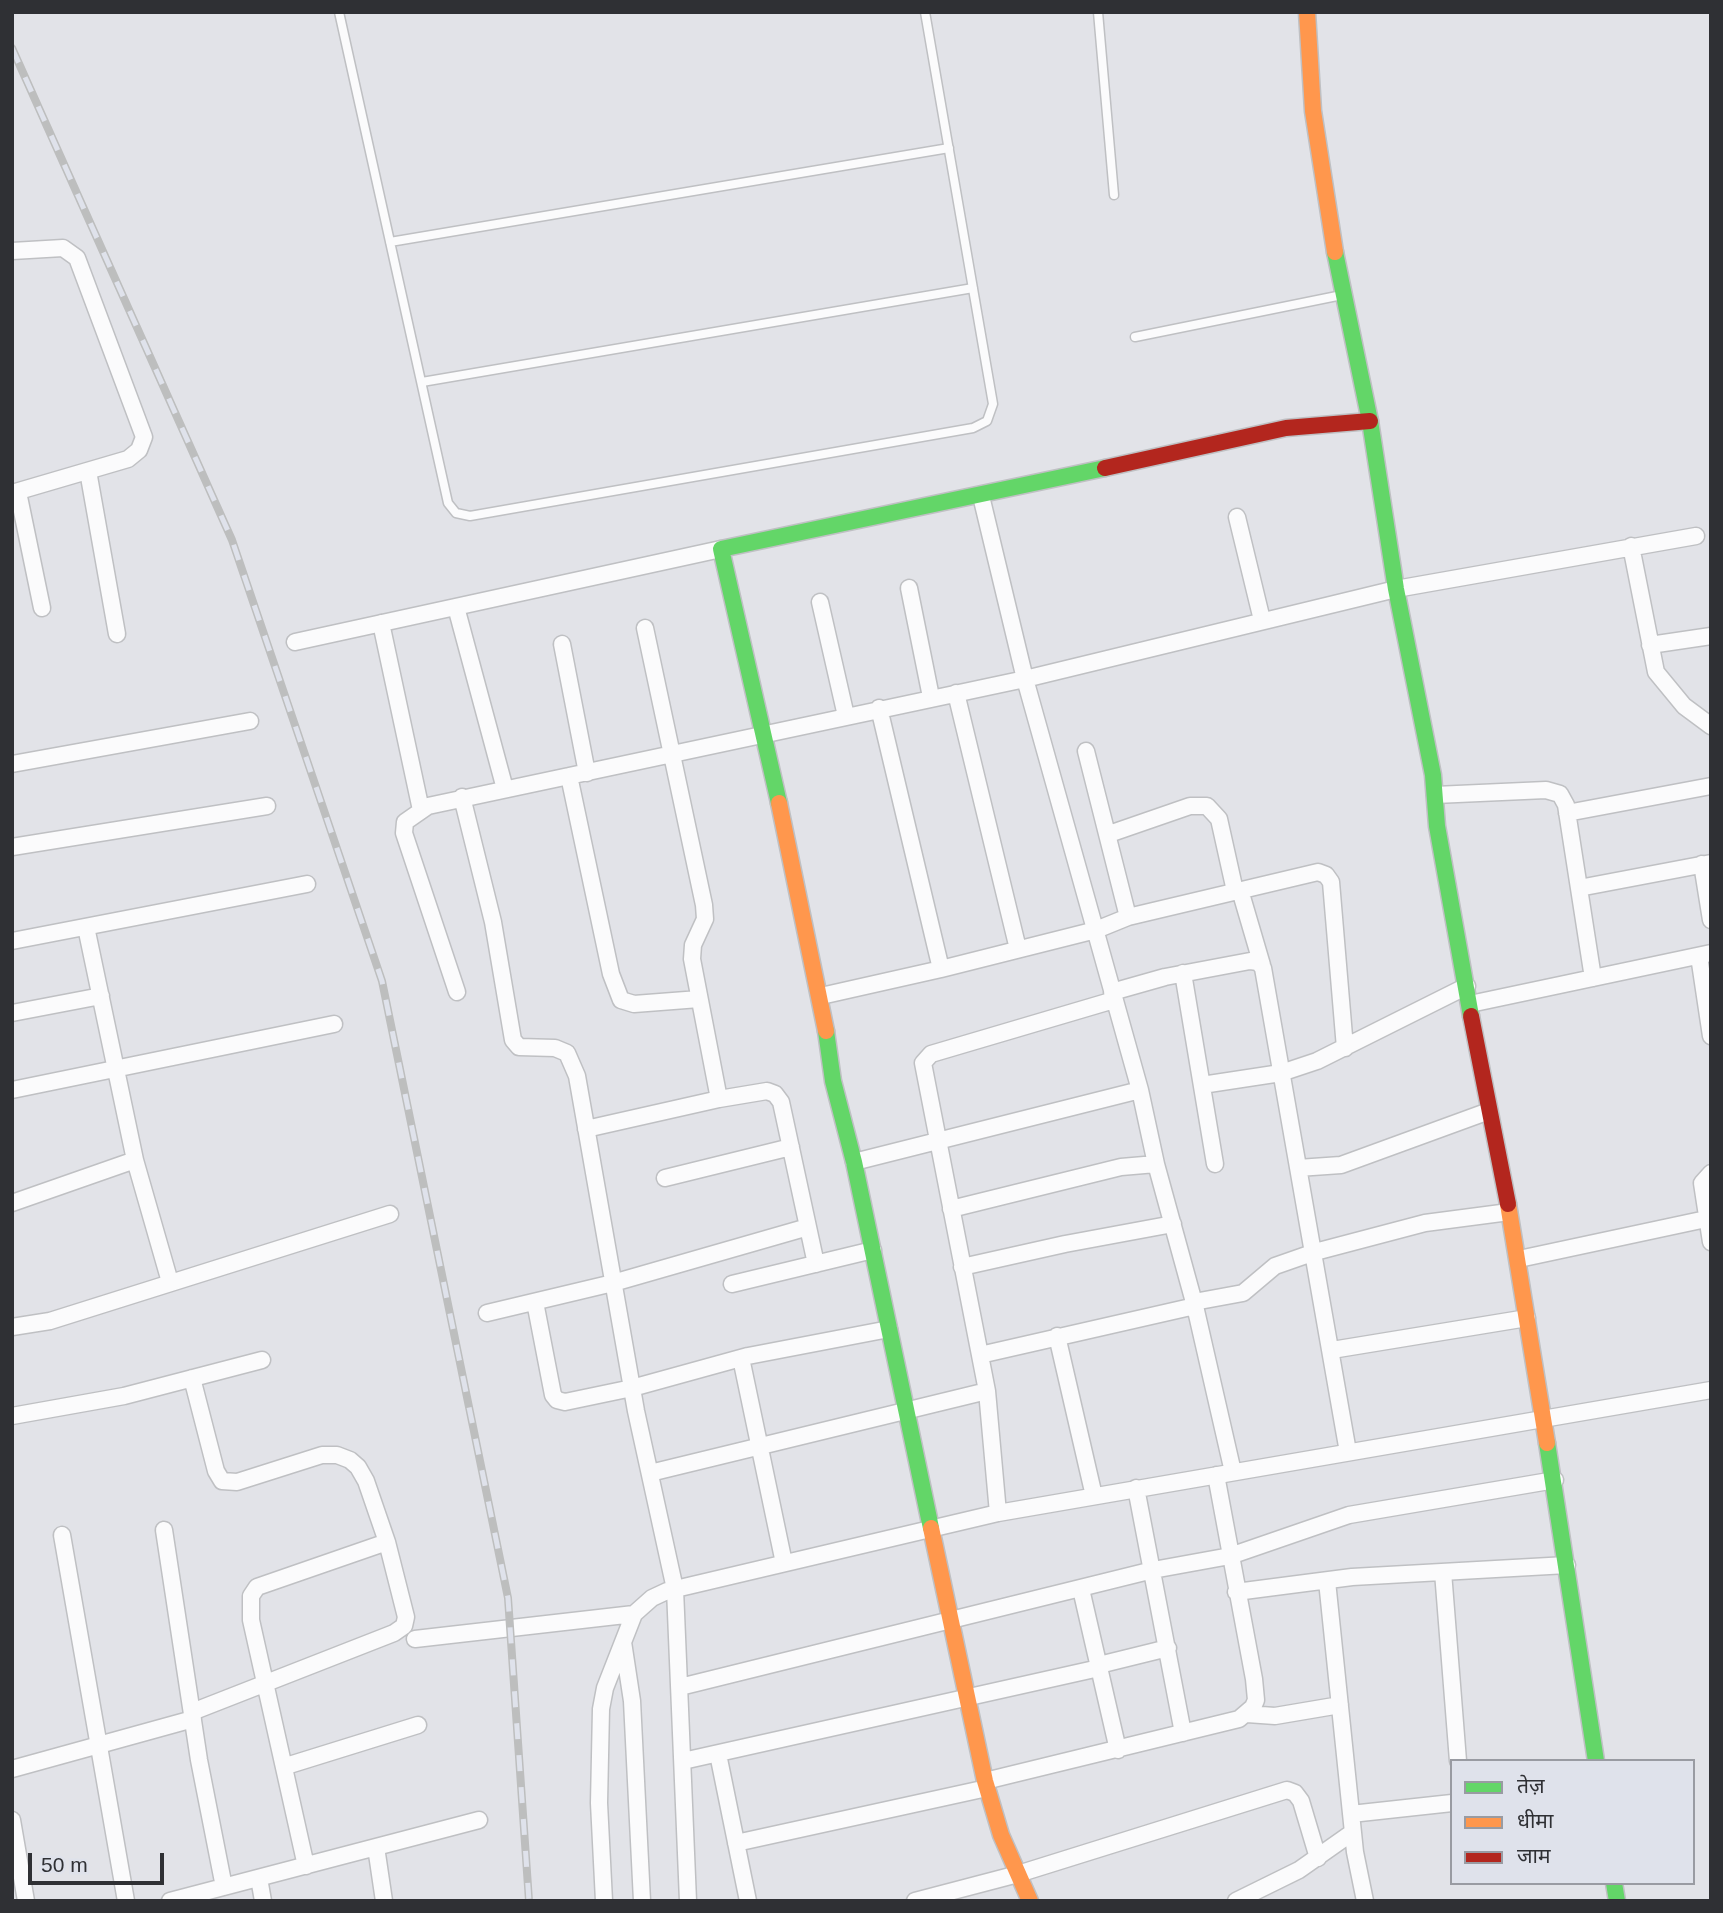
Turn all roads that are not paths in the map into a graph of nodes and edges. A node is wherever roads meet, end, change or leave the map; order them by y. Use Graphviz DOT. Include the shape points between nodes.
graph roads {
  1 [pos="339,12"];
  2 [pos="925,12"];
  3 [pos="1098,12"];
  4 [pos="1307,12"];
  5 [pos="949,148"];
  6 [pos="1114,195"];
  7 [pos="390,242"];
  8 [pos="12,251"];
  9 [pos="973,288"];
  10 [pos="1344,295"];
  11 [pos="1135,337"];
  12 [pos="422,382"];
  13 [pos="1370,421"];
  14 [pos="88,471"];
  15 [pos="15,492"];
  16 [pos="981,496"];
  17 [pos="1237,517"];
  18 [pos="1696,536"];
  19 [pos="1631,546"];
  20 [pos="721,549"];
  21 [pos="909,588"];
  22 [pos="1396,589"];
  23 [pos="820,602"];
  24 [pos="456,607"];
  25 [pos="42,608"];
  26 [pos="1262,620"];
  27 [pos="381,624"];
  28 [pos="645,628"];
  29 [pos="117,634"];
  30 [pos="1711,636"];
  31 [pos="295,642"];
  32 [pos="562,644"];
  33 [pos="1650,645"];
  34 [pos="1025,679"];
  35 [pos="956,692"];
  36 [pos="931,698"];
  37 [pos="879,708"];
  38 [pos="846,716"];
  39 [pos="250,722"];
  40 [pos="1711,726"];
  41 [pos="765,736"];
  42 [pos="1086,751"];
  43 [pos="674,756"];
  44 [pos="12,764"];
  45 [pos="587,773"];
  46 [pos="569,776"];
  47 [pos="1711,786"];
  48 [pos="505,789"];
  49 [pos="1435,795"];
  50 [pos="462,797"];
  51 [pos="267,807"];
  52 [pos="422,810"];
  53 [pos="1567,813"];
  54 [pos="1109,834"];
  55 [pos="12,848"];
  56 [pos="1707,864"];
  57 [pos="307,884"];
  58 [pos="1579,888"];
  59 [pos="1238,890"];
  60 [pos="1128,917"];
  61 [pos="1711,920"];
  62 [pos="86,927"];
  63 [pos="1096,930"];
  64 [pos="12,941"];
  65 [pos="1018,949"];
  66 [pos="1705,955"];
  67 [pos="1262,965"];
  68 [pos="941,969"];
  69 [pos="1183,973"];
  70 [pos="1593,978"];
  71 [pos="1467,986"];
  72 [pos="457,992"];
  73 [pos="101,996"];
  74 [pos="821,996"];
  75 [pos="1113,996"];
  76 [pos="699,999"];
  77 [pos="1470,1004"];
  78 [pos="12,1013"];
  79 [pos="334,1024"];
  80 [pos="1711,1036"];
  81 [pos="1345,1048"];
  82 [pos="116,1070"];
  83 [pos="1281,1073"];
  84 [pos="1202,1085"];
  85 [pos="12,1090"];
  86 [pos="1140,1090"];
  87 [pos="719,1099"];
  88 [pos="1489,1111"];
  89 [pos="586,1129"];
  90 [pos="937,1143"];
  91 [pos="791,1147"];
  92 [pos="135,1160"];
  93 [pos="854,1162"];
  94 [pos="1156,1164"];
  95 [pos="1215,1164"];
  96 [pos="1298,1168"];
  97 [pos="1711,1173"];
  98 [pos="664,1178"];
  99 [pos="12,1203"];
  100 [pos="951,1209"];
  101 [pos="1509,1212"];
  102 [pos="390,1214"];
  103 [pos="1706,1219"];
  104 [pos="1173,1224"];
  105 [pos="808,1227"];
  106 [pos="1711,1242"];
  107 [pos="873,1250"];
  108 [pos="1315,1252"];
  109 [pos="1520,1259"];
  110 [pos="816,1264"];
  111 [pos="962,1268"];
  112 [pos="170,1282"];
  113 [pos="613,1283"];
  114 [pos="732,1284"];
  115 [pos="535,1302"];
  116 [pos="1194,1304"];
  117 [pos="487,1313"];
  118 [pos="1527,1318"];
  119 [pos="12,1327"];
  120 [pos="889,1329"];
  121 [pos="1057,1336"];
  122 [pos="1332,1350"];
  123 [pos="980,1355"];
  124 [pos="741,1359"];
  125 [pos="262,1360"];
  126 [pos="192,1378"];
  127 [pos="632,1388"];
  128 [pos="1711,1390"];
  129 [pos="987,1391"];
  130 [pos="906,1410"];
  131 [pos="12,1416"];
  132 [pos="1543,1418"];
  133 [pos="760,1448"];
  134 [pos="1348,1452"];
  135 [pos="1233,1472"];
  136 [pos="650,1473"];
  137 [pos="1216,1475"];
  138 [pos="1555,1480"];
  139 [pos="1136,1488"];
  140 [pos="1094,1496"];
  141 [pos="998,1513"];
  142 [pos="933,1528"];
  143 [pos="164,1530"];
  144 [pos="62,1535"];
  145 [pos="387,1542"];
  146 [pos="1230,1556"];
  147 [pos="784,1563"];
  148 [pos="1567,1564"];
  149 [pos="1153,1570"];
  150 [pos="1443,1572"];
  151 [pos="1327,1581"];
  152 [pos="675,1589"];
  153 [pos="1081,1589"];
  154 [pos="1236,1592"];
  155 [pos="634,1614"];
  156 [pos="952,1622"];
  157 [pos="415,1639"];
  158 [pos="623,1639"];
  159 [pos="1168,1648"];
  160 [pos="1099,1667"];
  161 [pos="267,1684"];
  162 [pos="680,1687"];
  163 [pos="968,1698"];
  164 [pos="1340,1705"];
  165 [pos="1247,1714"];
  166 [pos="192,1716"];
  167 [pos="418,1725"];
  168 [pos="1183,1733"];
  169 [pos="98,1744"];
  170 [pos="1118,1750"];
  171 [pos="719,1754"];
  172 [pos="1458,1759"];
  173 [pos="1596,1759"];
  174 [pos="683,1761"];
  175 [pos="286,1766"];
  176 [pos="12,1769"];
  177 [pos="986,1784"];
  178 [pos="1450,1803"];
  179 [pos="1351,1814"];
  180 [pos="12,1820"];
  181 [pos="479,1820"];
  182 [pos="1353,1832"];
  183 [pos="737,1843"];
  184 [pos="376,1847"];
  185 [pos="1318,1858"];
  186 [pos="306,1866"];
  187 [pos="1018,1874"];
  188 [pos="259,1878"];
  189 [pos="225,1887"];
  190 [pos="952,1896"];
  191 [pos="26,1901"];
  192 [pos="125,1901"];
  193 [pos="170,1901"];
  194 [pos="263,1901"];
  195 [pos="384,1901"];
  196 [pos="604,1901"];
  197 [pos="642,1901"];
  198 [pos="688,1901"];
  199 [pos="748,1901"];
  200 [pos="915,1901"];
  201 [pos="1030,1901"];
  202 [pos="1236,1901"];
  203 [pos="1365,1901"];
  1 -- 7 [label="lane"];
  2 -- 5 [label="lane"];
  3 -- 6 [label="lane"];
  4 -- 10 [label="street" via="1313,111"];
  5 -- 7 [label="lane"];
  5 -- 9 [label="lane"];
  7 -- 12 [label="lane"];
  8 -- 14 [label="street" via="63,248 77,258 142,428 142,444 135,455"];
  9 -- 12 [label="lane"];
  9 -- 12 [label="lane" via="993,404 990,417 981,425 470,516 456,513 449,503"];
  10 -- 11 [label="lane"];
  10 -- 13 [label="street"];
  13 -- 16 [label="street" via="1286,428"];
  13 -- 22 [label="street"];
  14 -- 15 [label="street"];
  14 -- 29 [label="street"];
  15 -- 25 [label="street"];
  16 -- 20 [label="street"];
  16 -- 34 [label="street"];
  17 -- 26 [label="street"];
  18 -- 19 [label="street"];
  19 -- 22 [label="street"];
  19 -- 33 [label="street"];
  20 -- 24 [label="street"];
  20 -- 41 [label="street"];
  21 -- 36 [label="street"];
  22 -- 26 [label="street"];
  22 -- 49 [label="street"];
  23 -- 38 [label="street"];
  24 -- 27 [label="street"];
  24 -- 48 [label="street"];
  26 -- 34 [label="street"];
  27 -- 31 [label="street"];
  27 -- 52 [label="street"];
  28 -- 43 [label="street"];
  30 -- 33 [label="street"];
  32 -- 45 [label="street"];
  33 -- 40 [label="street" via="1660,681"];
  34 -- 35 [label="street"];
  34 -- 63 [label="street"];
  35 -- 36 [label="street"];
  35 -- 65 [label="street"];
  36 -- 37 [label="street"];
  37 -- 38 [label="street"];
  37 -- 68 [label="street"];
  38 -- 41 [label="street"];
  39 -- 44 [label="street"];
  41 -- 43 [label="street"];
  41 -- 74 [label="street"];
  42 -- 54 [label="street"];
  43 -- 45 [label="street"];
  43 -- 76 [label="street" via="704,905 705,919 692,952"];
  45 -- 46 [label="street"];
  46 -- 48 [label="street"];
  46 -- 76 [label="street" via="611,974 621,1000 634,1004"];
  47 -- 53 [label="street"];
  48 -- 50 [label="street"];
  49 -- 53 [label="street" via="1554,792 1564,799"];
  49 -- 71 [label="street"];
  50 -- 52 [label="street"];
  50 -- 89 [label="street" via="494,922 513,1040 519,1047 555,1048 567,1054 577,1076"];
  51 -- 55 [label="street"];
  52 -- 72 [label="street" via="405,822 404,833"];
  53 -- 58 [label="street"];
  54 -- 59 [label="street" via="1190,806 1207,806 1219,818"];
  54 -- 60 [label="street"];
  56 -- 58 [label="street"];
  56 -- 61 [label="street"];
  57 -- 62 [label="street"];
  58 -- 70 [label="street"];
  59 -- 60 [label="street"];
  59 -- 67 [label="street"];
  59 -- 81 [label="street" via="1318,872 1329,878"];
  60 -- 63 [label="street"];
  62 -- 64 [label="street"];
  62 -- 73 [label="street"];
  63 -- 65 [label="street"];
  63 -- 75 [label="street"];
  65 -- 68 [label="street"];
  66 -- 70 [label="street"];
  66 -- 80 [label="street"];
  67 -- 69 [label="street" via="1250,961"];
  67 -- 83 [label="street"];
  68 -- 74 [label="street"];
  69 -- 75 [label="street"];
  69 -- 84 [label="street"];
  70 -- 77 [label="street"];
  71 -- 77 [label="street"];
  71 -- 81 [label="street"];
  73 -- 78 [label="street"];
  73 -- 82 [label="street"];
  74 -- 93 [label="street" via="833,1081"];
  75 -- 86 [label="street"];
  75 -- 90 [label="street" via="926,1057 923,1063"];
  76 -- 87 [label="street"];
  77 -- 88 [label="street"];
  79 -- 82 [label="street"];
  81 -- 83 [label="street"];
  82 -- 85 [label="street"];
  82 -- 92 [label="street"];
  83 -- 84 [label="street"];
  83 -- 96 [label="street"];
  84 -- 95 [label="street"];
  86 -- 90 [label="street"];
  86 -- 94 [label="street"];
  87 -- 89 [label="street"];
  87 -- 91 [label="street" via="767,1091 775,1094"];
  88 -- 96 [label="street" via="1341,1165"];
  88 -- 101 [label="street"];
  89 -- 113 [label="street"];
  90 -- 93 [label="street"];
  90 -- 100 [label="street"];
  91 -- 98 [label="street"];
  91 -- 105 [label="street"];
  92 -- 99 [label="street"];
  92 -- 112 [label="street"];
  93 -- 107 [label="street"];
  94 -- 100 [label="street" via="1121,1167"];
  94 -- 104 [label="street"];
  96 -- 108 [label="street"];
  97 -- 103 [label="street" via="1702,1183"];
  100 -- 111 [label="street"];
  101 -- 108 [label="street" via="1424,1223"];
  101 -- 109 [label="street"];
  102 -- 112 [label="street"];
  103 -- 106 [label="street"];
  103 -- 109 [label="street"];
  104 -- 111 [label="street"];
  104 -- 116 [label="street"];
  105 -- 110 [label="street"];
  105 -- 113 [label="street"];
  107 -- 110 [label="street"];
  107 -- 120 [label="street"];
  108 -- 116 [label="street" via="1275,1266 1243,1293"];
  108 -- 122 [label="street"];
  109 -- 118 [label="street"];
  110 -- 114 [label="street"];
  111 -- 123 [label="street"];
  112 -- 119 [label="street" via="50,1321"];
  113 -- 115 [label="street"];
  113 -- 127 [label="street"];
  115 -- 117 [label="street"];
  115 -- 127 [label="street" via="557,1400"];
  116 -- 121 [label="street"];
  116 -- 135 [label="street"];
  118 -- 122 [label="street"];
  118 -- 132 [label="street"];
  120 -- 124 [label="street"];
  120 -- 130 [label="street"];
  121 -- 123 [label="street"];
  121 -- 140 [label="street"];
  122 -- 134 [label="street"];
  123 -- 129 [label="street"];
  124 -- 127 [label="street"];
  124 -- 133 [label="street"];
  125 -- 126 [label="street"];
  126 -- 131 [label="street" via="124,1396"];
  126 -- 145 [label="street" via="222,1480 237,1482 322,1455 351,1460 366,1481"];
  127 -- 136 [label="street"];
  128 -- 132 [label="street"];
  129 -- 130 [label="street"];
  129 -- 141 [label="street"];
  130 -- 133 [label="street"];
  130 -- 142 [label="street"];
  132 -- 134 [label="street"];
  132 -- 138 [label="street"];
  133 -- 136 [label="street"];
  133 -- 147 [label="street"];
  134 -- 135 [label="street"];
  135 -- 137 [label="street"];
  136 -- 152 [label="street"];
  137 -- 139 [label="street"];
  137 -- 146 [label="street"];
  138 -- 146 [label="street" via="1349,1515"];
  138 -- 148 [label="street"];
  139 -- 140 [label="street"];
  139 -- 149 [label="street"];
  140 -- 141 [label="street"];
  141 -- 142 [label="street"];
  142 -- 147 [label="street"];
  142 -- 156 [label="street"];
  143 -- 166 [label="street"];
  144 -- 169 [label="street"];
  145 -- 161 [label="street" via="404,1606 404,1626"];
  145 -- 161 [label="street" via="257,1587 250,1608"];
  146 -- 149 [label="street"];
  146 -- 154 [label="street"];
  147 -- 152 [label="street"];
  148 -- 150 [label="street"];
  148 -- 173 [label="street"];
  149 -- 153 [label="street"];
  149 -- 159 [label="street"];
  150 -- 151 [label="street"];
  150 -- 172 [label="street"];
  151 -- 154 [label="street"];
  151 -- 164 [label="street"];
  152 -- 155 [label="street" via="652,1598"];
  152 -- 162 [label="street"];
  153 -- 156 [label="street"];
  153 -- 160 [label="street"];
  154 -- 165 [label="street" via="1256,1694"];
  155 -- 157 [label="street"];
  155 -- 158 [label="street"];
  156 -- 162 [label="street"];
  156 -- 163 [label="street"];
  158 -- 196 [label="street" via="605,1688 599,1731"];
  158 -- 197 [label="street" via="632,1701"];
  159 -- 160 [label="street"];
  159 -- 168 [label="street"];
  160 -- 163 [label="street"];
  160 -- 170 [label="street"];
  161 -- 166 [label="street"];
  161 -- 175 [label="street"];
  162 -- 174 [label="street"];
  163 -- 171 [label="street"];
  163 -- 177 [label="street"];
  164 -- 165 [label="street" via="1275,1716"];
  164 -- 179 [label="street"];
  165 -- 168 [label="street"];
  166 -- 169 [label="street"];
  166 -- 189 [label="street"];
  167 -- 175 [label="street"];
  168 -- 170 [label="street"];
  169 -- 176 [label="street"];
  169 -- 192 [label="street"];
  170 -- 177 [label="street"];
  171 -- 174 [label="street"];
  171 -- 183 [label="street"];
  174 -- 198 [label="street"];
  175 -- 186 [label="street"];
  177 -- 183 [label="street"];
  177 -- 187 [label="street"];
  178 -- 179 [label="street"];
  179 -- 182 [label="street"];
  180 -- 191 [label="street"];
  181 -- 184 [label="street"];
  182 -- 185 [label="street"];
  182 -- 203 [label="street"];
  183 -- 199 [label="street"];
  184 -- 186 [label="street"];
  184 -- 195 [label="street"];
  185 -- 187 [label="street" via="1301,1801 1287,1790"];
  185 -- 202 [label="street"];
  186 -- 188 [label="street"];
  187 -- 190 [label="street"];
  187 -- 201 [label="street"];
  188 -- 189 [label="street"];
  188 -- 194 [label="street"];
  189 -- 193 [label="street"];
  190 -- 200 [label="street"];
}
